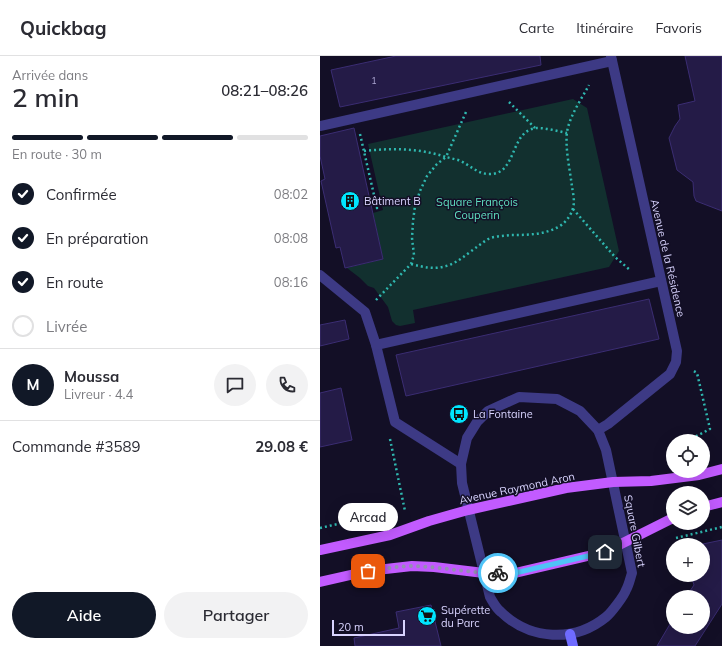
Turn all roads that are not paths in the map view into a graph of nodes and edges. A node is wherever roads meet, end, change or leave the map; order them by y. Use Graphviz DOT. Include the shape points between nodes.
graph roads {
  1 [pos="611,59"];
  2 [pos="320,126"];
  3 [pos="320,275"];
  4 [pos="661,281"];
  5 [pos="376,345"];
  6 [pos="598,430"];
  7 [pos="461,464"];
  8 [pos="722,469"];
  9 [pos="613,482"];
  10 [pos="722,502"];
  11 [pos="710,505"];
  12 [pos="468,510"];
  13 [pos="666,522"];
  14 [pos="626,542"];
  15 [pos="320,550"];
  16 [pos="484,573"];
  17 [pos="320,582"];
  18 [pos="570,634"];
  19 [pos="573,646"];
  1 -- 2 [label="street" via="600,64"];
  1 -- 4 [label="street, Avenue de la Résidence"];
  3 -- 5 [label="street" via="365,312"];
  4 -- 5 [label="street"];
  4 -- 6 [label="street, Avenue de la Résidence" via="677,351 676,362 670,374"];
  5 -- 7 [label="street" via="395,422"];
  6 -- 7 [label="street, Square Gilbert" via="580,411 557,399 519,397 488,411 477,422 467,438"];
  6 -- 9 [label="street, Square Gilbert" via="606,450"];
  7 -- 12 [label="street, Square Gilbert"];
  8 -- 9 [label="main road, Avenue Raymond Aron" via="699,475 651,481"];
  9 -- 12 [label="main road, Avenue Raymond Aron" via="566,488"];
  9 -- 14 [label="street, Square Gilbert"];
  10 -- 11 [label="main road"];
  12 -- 15 [label="main road, Avenue Raymond Aron" via="390,535"];
  12 -- 16 [label="street, Square Gilbert"];
  13 -- 14 [label="main road"];
  14 -- 16 [label="main road" via="605,552 515,573"];
  14 -- 18 [label="street, Square Gilbert" via="632,573 626,591 607,616 590,628"];
  16 -- 17 [label="main road" via="412,566 368,571"];
  16 -- 18 [label="street, Square Gilbert" via="490,597 500,611 519,626 544,634"];
  18 -- 19 [label="street"];
}
